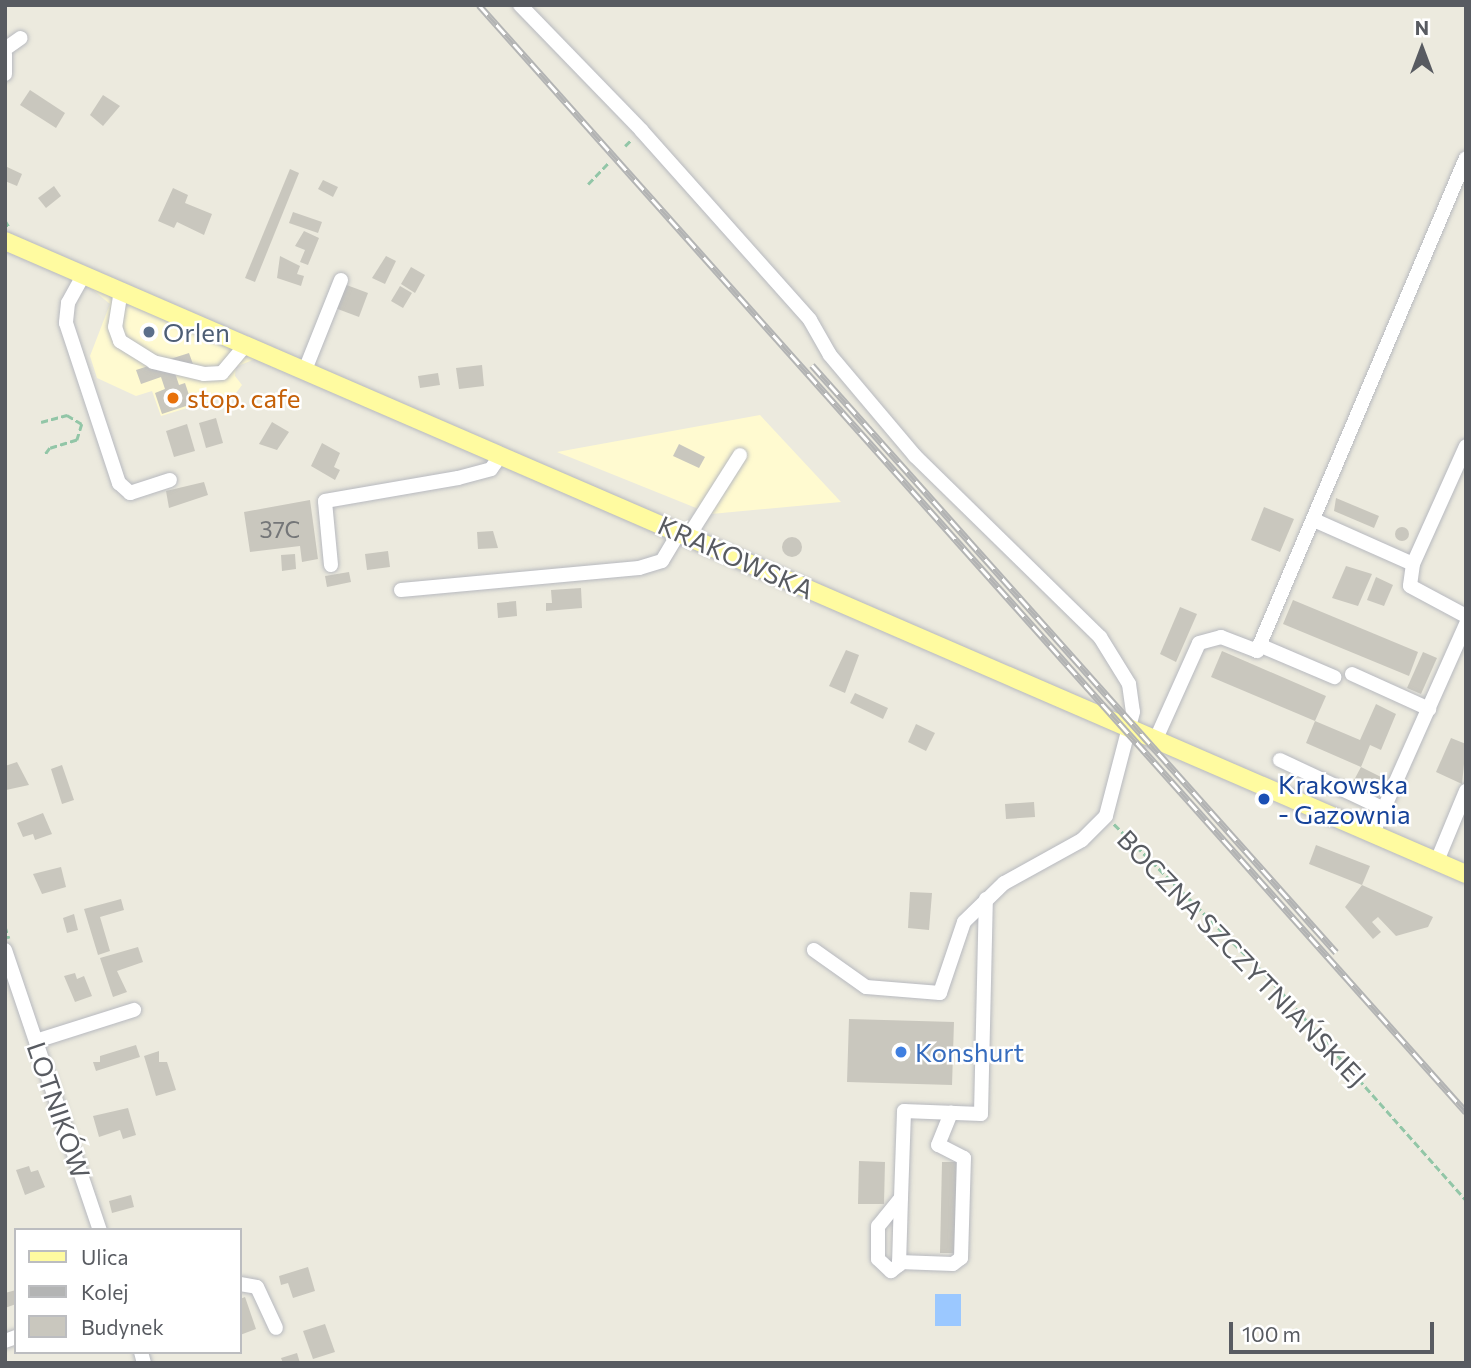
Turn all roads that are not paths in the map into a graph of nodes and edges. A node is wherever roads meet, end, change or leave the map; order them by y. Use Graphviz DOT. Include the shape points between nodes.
graph roads {
  1 [pos="520,5"];
  2 [pos="21,38"];
  3 [pos="5,52"];
  4 [pos="5,73"];
  5 [pos="1466,158"];
  6 [pos="5,241"];
  7 [pos="85,274"];
  8 [pos="341,280"];
  9 [pos="121,290"];
  10 [pos="246,344"];
  11 [pos="305,370"];
  12 [pos="1465,448"];
  13 [pos="500,456"];
  14 [pos="740,456"];
  15 [pos="170,480"];
  16 [pos="1314,520"];
  17 [pos="684,535"];
  18 [pos="1413,564"];
  19 [pos="331,565"];
  20 [pos="401,590"];
  21 [pos="1466,616"];
  22 [pos="1466,624"];
  23 [pos="1259,645"];
  24 [pos="1352,674"];
  25 [pos="1334,677"];
  26 [pos="1429,709"];
  27 [pos="1127,728"];
  28 [pos="1155,741"];
  29 [pos="1280,760"];
  30 [pos="1466,791"];
  31 [pos="1384,809"];
  32 [pos="1373,833"];
  33 [pos="1437,861"];
  34 [pos="1466,874"];
  35 [pos="986,899"];
  36 [pos="5,950"];
  37 [pos="814,950"];
  38 [pos="134,1010"];
  39 [pos="36,1041"];
  40 [pos="951,1113"];
  41 [pos="901,1198"];
  42 [pos="99,1228"];
  43 [pos="899,1262"];
  44 [pos="242,1284"];
  45 [pos="276,1328"];
  1 -- 27 [label="street, BOCZNA SZCZYTNIAŃSKIEJ" via="641,130 810,320 830,355 915,456 1100,638 1129,684 1133,712"];
  2 -- 3 [label="street"];
  3 -- 4 [label="street"];
  5 -- 16 [label="street"];
  6 -- 7 [label="main road, KRAKOWSKA"];
  7 -- 9 [label="main road, KRAKOWSKA"];
  7 -- 15 [label="street" via="68,303 66,323 119,483 130,493"];
  8 -- 11 [label="street"];
  9 -- 10 [label="main road, KRAKOWSKA"];
  9 -- 10 [label="street" via="115,327 120,341 153,362 204,374 222,373"];
  10 -- 11 [label="main road, KRAKOWSKA"];
  11 -- 13 [label="main road, KRAKOWSKA"];
  12 -- 18 [label="street"];
  13 -- 17 [label="main road, KRAKOWSKA"];
  13 -- 19 [label="street" via="491,469 458,478 325,501"];
  14 -- 17 [label="street"];
  16 -- 18 [label="street"];
  16 -- 23 [label="street"];
  17 -- 20 [label="street" via="662,561 639,568"];
  17 -- 27 [label="main road, KRAKOWSKA"];
  18 -- 21 [label="street" via="1410,586"];
  22 -- 26 [label="street"];
  23 -- 25 [label="street"];
  23 -- 28 [label="street" via="1256,651 1221,638 1199,643"];
  24 -- 26 [label="street"];
  26 -- 31 [label="street"];
  27 -- 28 [label="main road, KRAKOWSKA"];
  27 -- 35 [label="street, BOCZNA SZCZYTNIAŃSKIEJ" via="1106,816 1095,831 1024,870"];
  28 -- 32 [label="main road, KRAKOWSKA"];
  29 -- 31 [label="street"];
  30 -- 33 [label="street"];
  31 -- 32 [label="street"];
  32 -- 33 [label="main road, KRAKOWSKA"];
  33 -- 34 [label="main road, KRAKOWSKA"];
  35 -- 37 [label="street" via="964,922 940,993 866,987"];
  35 -- 40 [label="street" via="981,1114"];
  36 -- 39 [label="street, LOTNIKÓW"];
  38 -- 39 [label="street"];
  39 -- 42 [label="street, LOTNIKÓW"];
  40 -- 41 [label="street" via="904,1111"];
  40 -- 43 [label="street" via="938,1145 964,1158 961,1258 949,1265"];
  41 -- 43 [label="street"];
  41 -- 43 [label="street" via="878,1226 881,1264 894,1271"];
  44 -- 45 [label="street" via="257,1287"];
}
